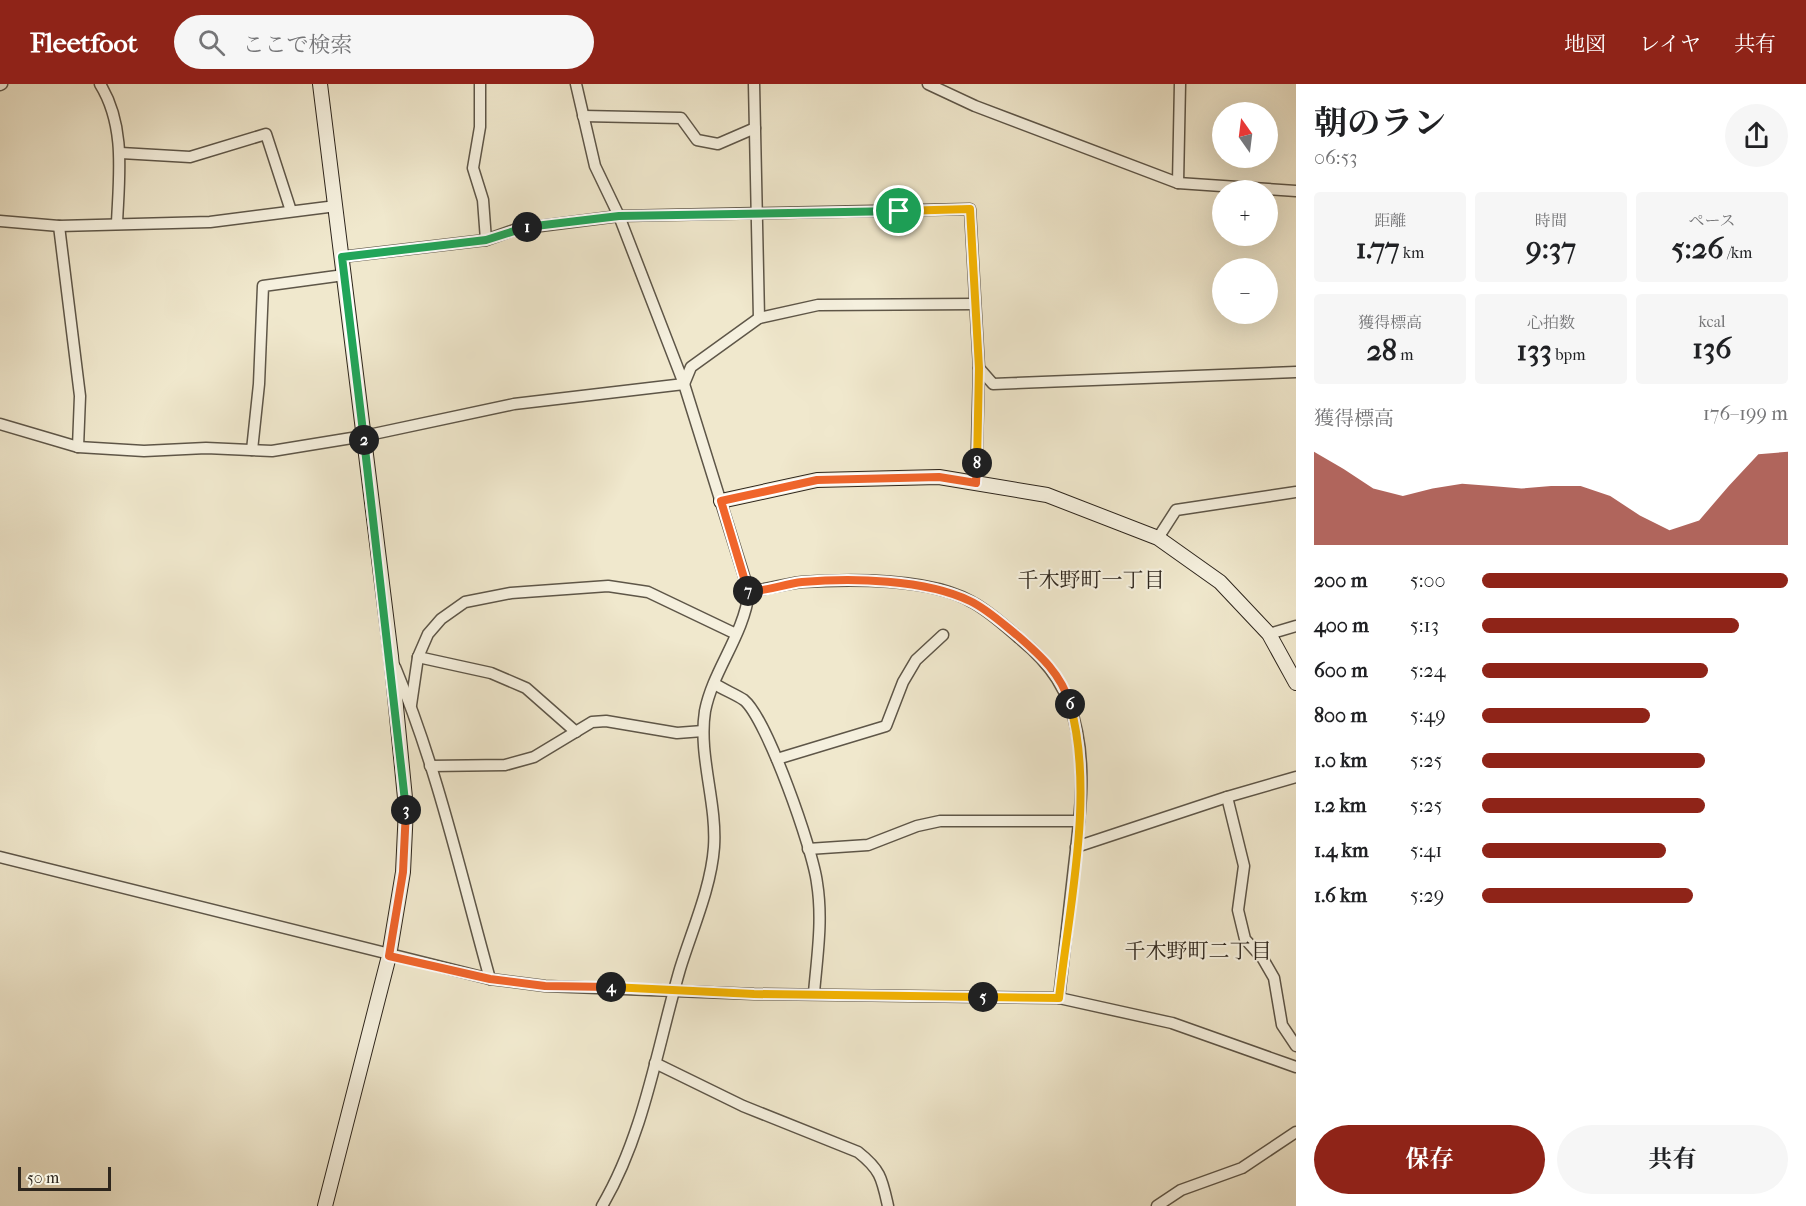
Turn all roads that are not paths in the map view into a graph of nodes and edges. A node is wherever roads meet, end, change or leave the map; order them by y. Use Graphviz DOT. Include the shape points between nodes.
graph roads {
  1 [pos="100,84"];
  2 [pos="320,84"];
  3 [pos="480,84"];
  4 [pos="576,84"];
  5 [pos="754,84"];
  6 [pos="928,84"];
  7 [pos="1180,84"];
  8 [pos="584,117"];
  9 [pos="755,128"];
  10 [pos="120,153"];
  11 [pos="1178,183"];
  12 [pos="1296,191"];
  13 [pos="336,206"];
  14 [pos="291,211"];
  15 [pos="757,214"];
  16 [pos="619,216"];
  17 [pos="0,221"];
  18 [pos="117,223"];
  19 [pos="59,226"];
  20 [pos="486,240"];
  21 [pos="342,257"];
  22 [pos="344,275"];
  23 [pos="975,304"];
  24 [pos="759,318"];
  25 [pos="979,368"];
  26 [pos="1296,372"];
  27 [pos="684,384"];
  28 [pos="0,424"];
  29 [pos="364,436"];
  30 [pos="78,447"];
  31 [pos="252,450"];
  32 [pos="976,483"];
  33 [pos="1296,492"];
  34 [pos="721,501"];
  35 [pos="1158,538"];
  36 [pos="749,592"];
  37 [pos="1296,626"];
  38 [pos="736,634"];
  39 [pos="1269,634"];
  40 [pos="943,635"];
  41 [pos="391,656"];
  42 [pos="418,657"];
  43 [pos="1296,682"];
  44 [pos="715,684"];
  45 [pos="411,705"];
  46 [pos="703,731"];
  47 [pos="576,732"];
  48 [pos="777,759"];
  49 [pos="430,766"];
  50 [pos="1296,777"];
  51 [pos="1227,797"];
  52 [pos="1079,822"];
  53 [pos="1076,847"];
  54 [pos="808,849"];
  55 [pos="0,857"];
  56 [pos="389,956"];
  57 [pos="490,979"];
  58 [pos="675,990"];
  59 [pos="814,993"];
  60 [pos="1059,998"];
  61 [pos="1296,1046"];
  62 [pos="655,1063"];
  63 [pos="1296,1066"];
  64 [pos="1296,1132"];
  65 [pos="325,1206"];
  66 [pos="602,1206"];
  67 [pos="888,1206"];
  68 [pos="1157,1206"];
  1 -- 10 [label="street" via="111,101"];
  2 -- 13 [label="street"];
  3 -- 20 [label="street" via="480,127 473,168 483,200"];
  4 -- 8 [label="street"];
  5 -- 9 [label="street"];
  6 -- 11 [label="street" via="975,106"];
  7 -- 11 [label="street"];
  8 -- 9 [label="street" via="681,118 697,140 718,144"];
  8 -- 16 [label="street" via="595,166"];
  9 -- 15 [label="street"];
  10 -- 14 [label="street" via="190,157 266,134"];
  10 -- 18 [label="street"];
  11 -- 12 [label="street"];
  13 -- 14 [label="street"];
  13 -- 21 [label="street"];
  14 -- 18 [label="street" via="210,222"];
  15 -- 16 [label="street"];
  15 -- 23 [label="street" via="970,209"];
  15 -- 24 [label="street"];
  16 -- 20 [label="street" via="517,229"];
  16 -- 27 [label="street"];
  17 -- 19 [label="street"];
  18 -- 19 [label="street"];
  19 -- 30 [label="street" via="80,396"];
  20 -- 21 [label="street"];
  21 -- 22 [label="street"];
  22 -- 29 [label="street"];
  22 -- 31 [label="street" via="262,286"];
  23 -- 24 [label="street" via="818,305"];
  23 -- 25 [label="street"];
  24 -- 27 [label="street" via="691,367"];
  25 -- 26 [label="street" via="993,384"];
  25 -- 32 [label="street"];
  27 -- 29 [label="street" via="514,404"];
  27 -- 34 [label="street"];
  28 -- 30 [label="street"];
  29 -- 31 [label="street" via="272,451"];
  29 -- 41 [label="street"];
  30 -- 31 [label="street"];
  32 -- 34 [label="street" via="939,477 817,480"];
  32 -- 35 [label="street" via="1047,495"];
  33 -- 35 [label="street" via="1176,510"];
  34 -- 36 [label="street"];
  35 -- 39 [label="street" via="1220,582"];
  36 -- 38 [label="street" via="744,620"];
  36 -- 52 [label="street" via="802,582 912,585 949,592 981,608 1042,657 1066,693 1078,742"];
  37 -- 39 [label="street"];
  38 -- 42 [label="street" via="648,592 608,586 572,587 511,592 465,602 428,634"];
  38 -- 44 [label="street"];
  39 -- 43 [label="street"];
  40 -- 48 [label="street" via="916,660 886,726"];
  41 -- 45 [label="street"];
  41 -- 56 [label="street" via="406,808 403,872"];
  42 -- 45 [label="street"];
  42 -- 47 [label="street" via="491,673 526,688"];
  44 -- 46 [label="street"];
  44 -- 48 [label="street" via="745,701 766,732"];
  45 -- 49 [label="street"];
  46 -- 47 [label="street" via="677,734 606,721 592,722"];
  46 -- 58 [label="street" via="714,847"];
  47 -- 49 [label="street" via="534,757 505,765"];
  48 -- 54 [label="street"];
  49 -- 57 [label="street"];
  50 -- 51 [label="street"];
  51 -- 53 [label="street"];
  51 -- 61 [label="street" via="1244,866 1238,910 1245,939 1274,978 1282,1025"];
  52 -- 53 [label="street"];
  52 -- 54 [label="street" via="940,821 868,845"];
  53 -- 60 [label="street"];
  54 -- 59 [label="street" via="817,882 820,926"];
  55 -- 56 [label="street"];
  56 -- 57 [label="street"];
  56 -- 65 [label="street"];
  57 -- 58 [label="street" via="545,986"];
  58 -- 59 [label="street"];
  58 -- 62 [label="street"];
  59 -- 60 [label="street"];
  60 -- 63 [label="street" via="1172,1023"];
  62 -- 66 [label="street" via="621,1167"];
  62 -- 67 [label="street" via="744,1106 858,1152 875,1165"];
  64 -- 68 [label="street" via="1242,1168 1181,1190"];
}
